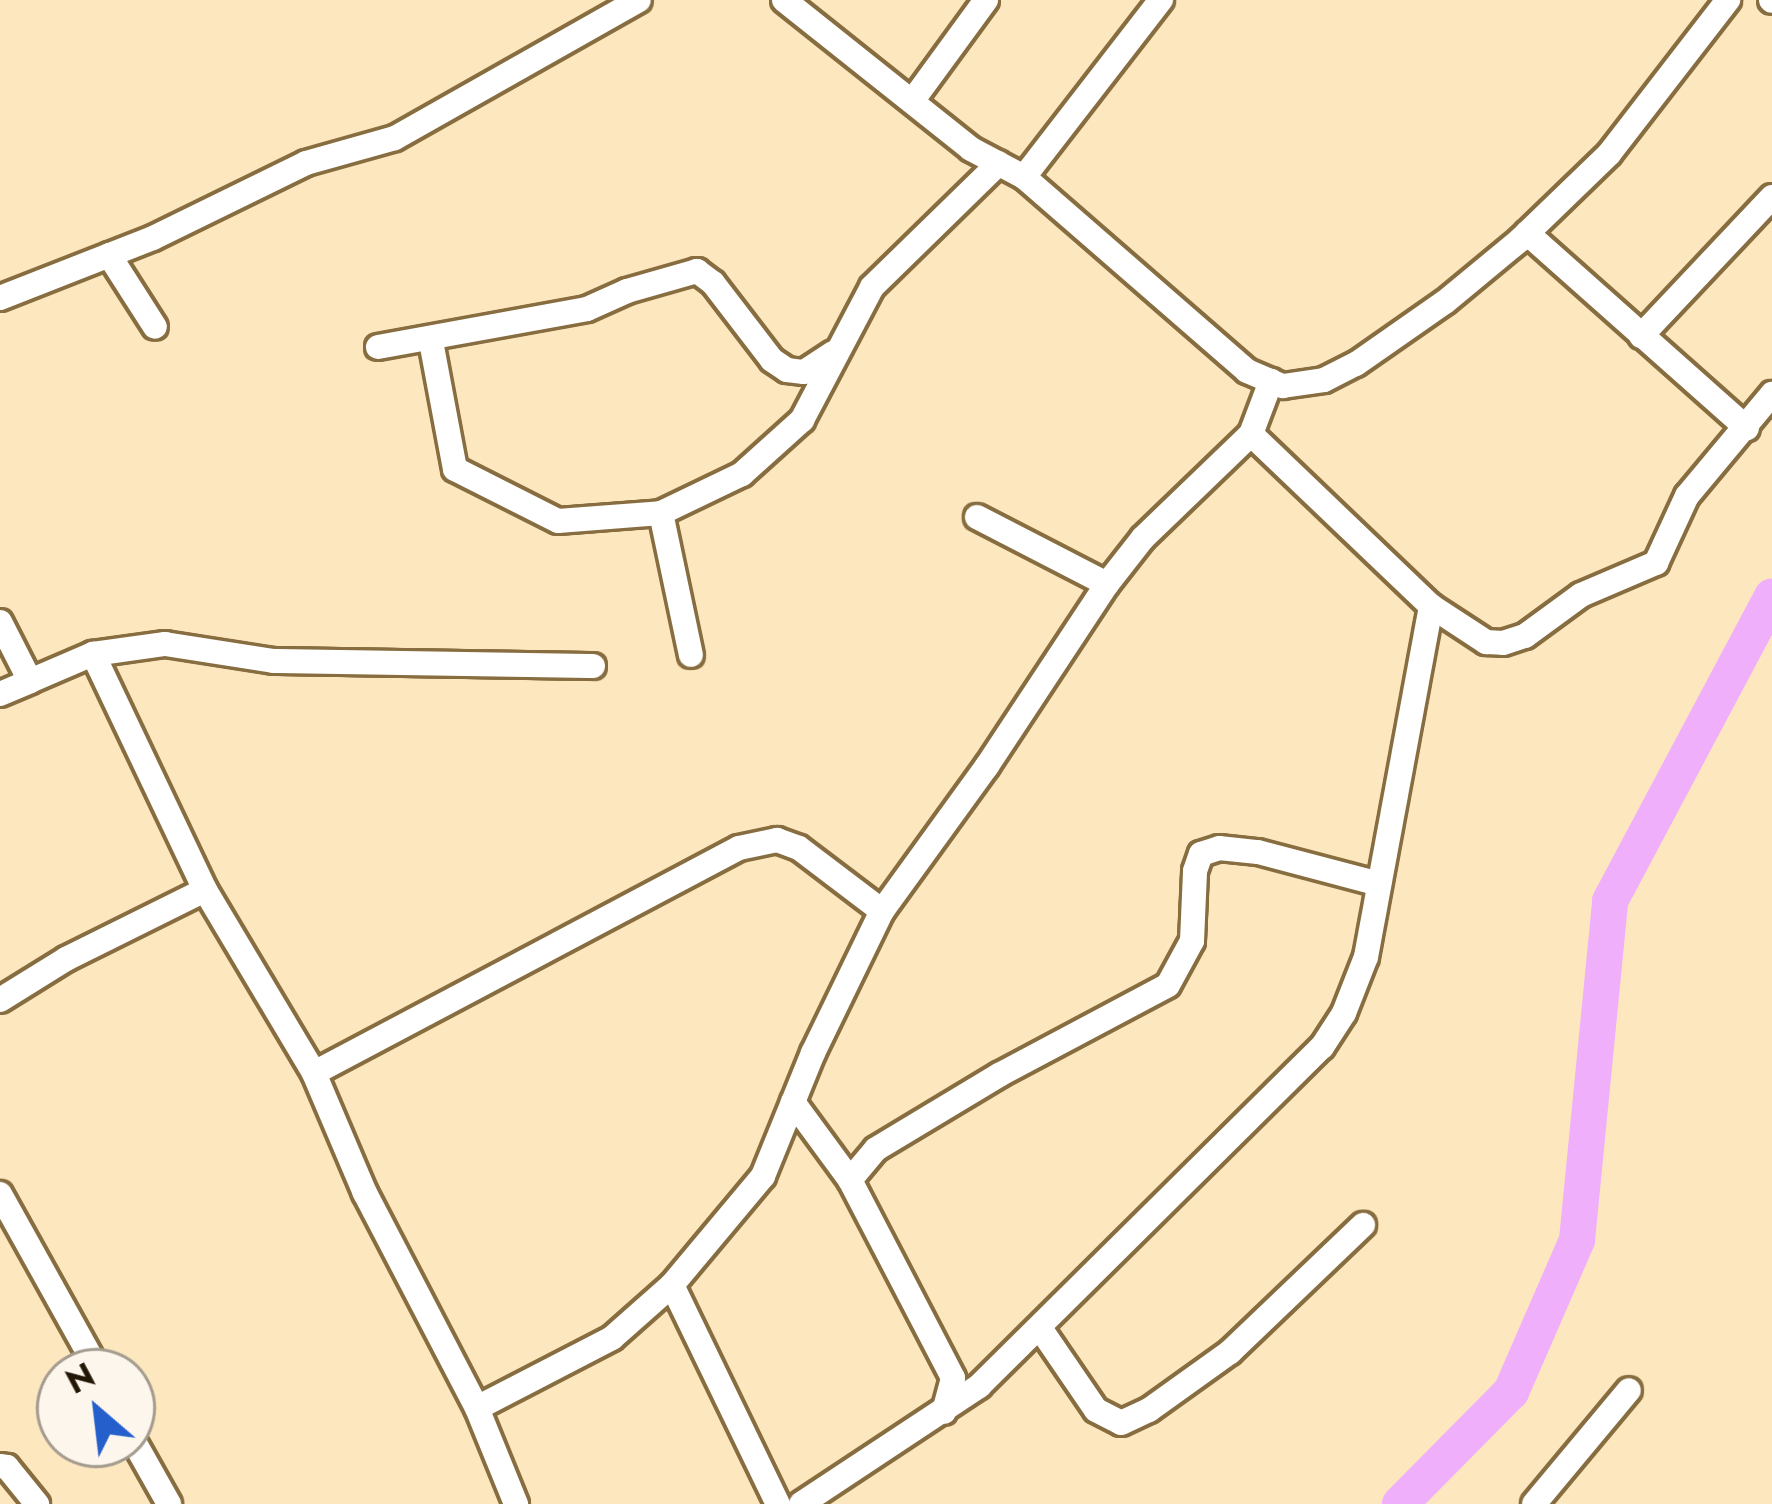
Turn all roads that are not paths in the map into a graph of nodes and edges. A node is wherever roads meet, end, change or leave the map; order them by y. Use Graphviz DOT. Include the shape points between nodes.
graph roads {
  1 [pos="639,0"];
  2 [pos="986,0"];
  3 [pos="1160,0"];
  4 [pos="1728,0"];
  5 [pos="800,4"];
  6 [pos="913,100"];
  7 [pos="999,163"];
  8 [pos="1024,177"];
  9 [pos="1772,196"];
  10 [pos="1527,233"];
  11 [pos="109,255"];
  12 [pos="0,298"];
  13 [pos="155,327"];
  14 [pos="1641,336"];
  15 [pos="430,340"];
  16 [pos="378,347"];
  17 [pos="835,351"];
  18 [pos="1271,381"];
  19 [pos="1772,394"];
  20 [pos="1747,428"];
  21 [pos="1251,434"];
  22 [pos="661,513"];
  23 [pos="977,517"];
  24 [pos="1107,584"];
  25 [pos="1431,606"];
  26 [pos="0,622"];
  27 [pos="93,654"];
  28 [pos="691,655"];
  29 [pos="593,666"];
  30 [pos="30,681"];
  31 [pos="0,694"];
  32 [pos="1379,884"];
  33 [pos="205,890"];
  34 [pos="882,911"];
  35 [pos="0,1000"];
  36 [pos="314,1073"];
  37 [pos="793,1102"];
  38 [pos="850,1180"];
  39 [pos="0,1194"];
  40 [pos="1363,1225"];
  41 [pos="672,1285"];
  42 [pos="1040,1328"];
  43 [pos="86,1348"];
  44 [pos="953,1378"];
  45 [pos="979,1386"];
  46 [pos="1629,1390"];
  47 [pos="476,1408"];
  48 [pos="944,1412"];
  49 [pos="0,1466"];
  50 [pos="149,1468"];
  51 [pos="37,1504"];
  52 [pos="169,1504"];
  53 [pos="516,1504"];
  54 [pos="778,1504"];
  55 [pos="801,1504"];
  56 [pos="1534,1504"];
  1 -- 11 [label="street" via="394,138 306,163"];
  2 -- 6 [label="street"];
  3 -- 8 [label="street"];
  4 -- 10 [label="street" via="1609,154"];
  5 -- 6 [label="street"];
  6 -- 7 [label="street"];
  7 -- 8 [label="street"];
  7 -- 17 [label="street" via="872,287"];
  8 -- 18 [label="street" via="1247,371"];
  9 -- 14 [label="street"];
  10 -- 14 [label="street"];
  10 -- 18 [label="street" via="1356,364 1324,380"];
  11 -- 12 [label="street"];
  11 -- 13 [label="street"];
  14 -- 20 [label="street"];
  15 -- 16 [label="street"];
  15 -- 17 [label="street" via="587,309 697,271 787,370 803,372"];
  15 -- 22 [label="street" via="455,469 558,521"];
  17 -- 22 [label="street" via="802,420 767,453"];
  18 -- 21 [label="street"];
  19 -- 20 [label="street"];
  20 -- 25 [label="street" via="1687,496 1656,563 1581,595 1503,643 1486,642"];
  21 -- 24 [label="street"];
  21 -- 25 [label="street"];
  22 -- 28 [label="street"];
  23 -- 24 [label="street"];
  24 -- 34 [label="street"];
  25 -- 32 [label="street"];
  26 -- 30 [label="street"];
  27 -- 29 [label="street" via="165,644 274,661"];
  27 -- 30 [label="street"];
  27 -- 33 [label="street"];
  30 -- 31 [label="street"];
  32 -- 38 [label="street" via="1258,852 1202,854 1192,940 1168,985 876,1149"];
  32 -- 42 [label="street" via="1366,957 1322,1047"];
  33 -- 35 [label="street"];
  33 -- 36 [label="street"];
  34 -- 36 [label="street" via="799,848 777,840 739,848"];
  34 -- 37 [label="street"];
  36 -- 47 [label="street" via="365,1193"];
  37 -- 38 [label="street"];
  37 -- 41 [label="street" via="763,1176"];
  38 -- 44 [label="street"];
  39 -- 43 [label="street"];
  40 -- 42 [label="street" via="1230,1352 1133,1419 1105,1419"];
  41 -- 47 [label="street" via="612,1338"];
  41 -- 54 [label="street"];
  42 -- 45 [label="street"];
  44 -- 45 [label="street"];
  44 -- 48 [label="street"];
  45 -- 48 [label="street"];
  46 -- 56 [label="street"];
  47 -- 53 [label="street"];
  48 -- 55 [label="street"];
  49 -- 51 [label="street"];
  50 -- 52 [label="street"];
}
